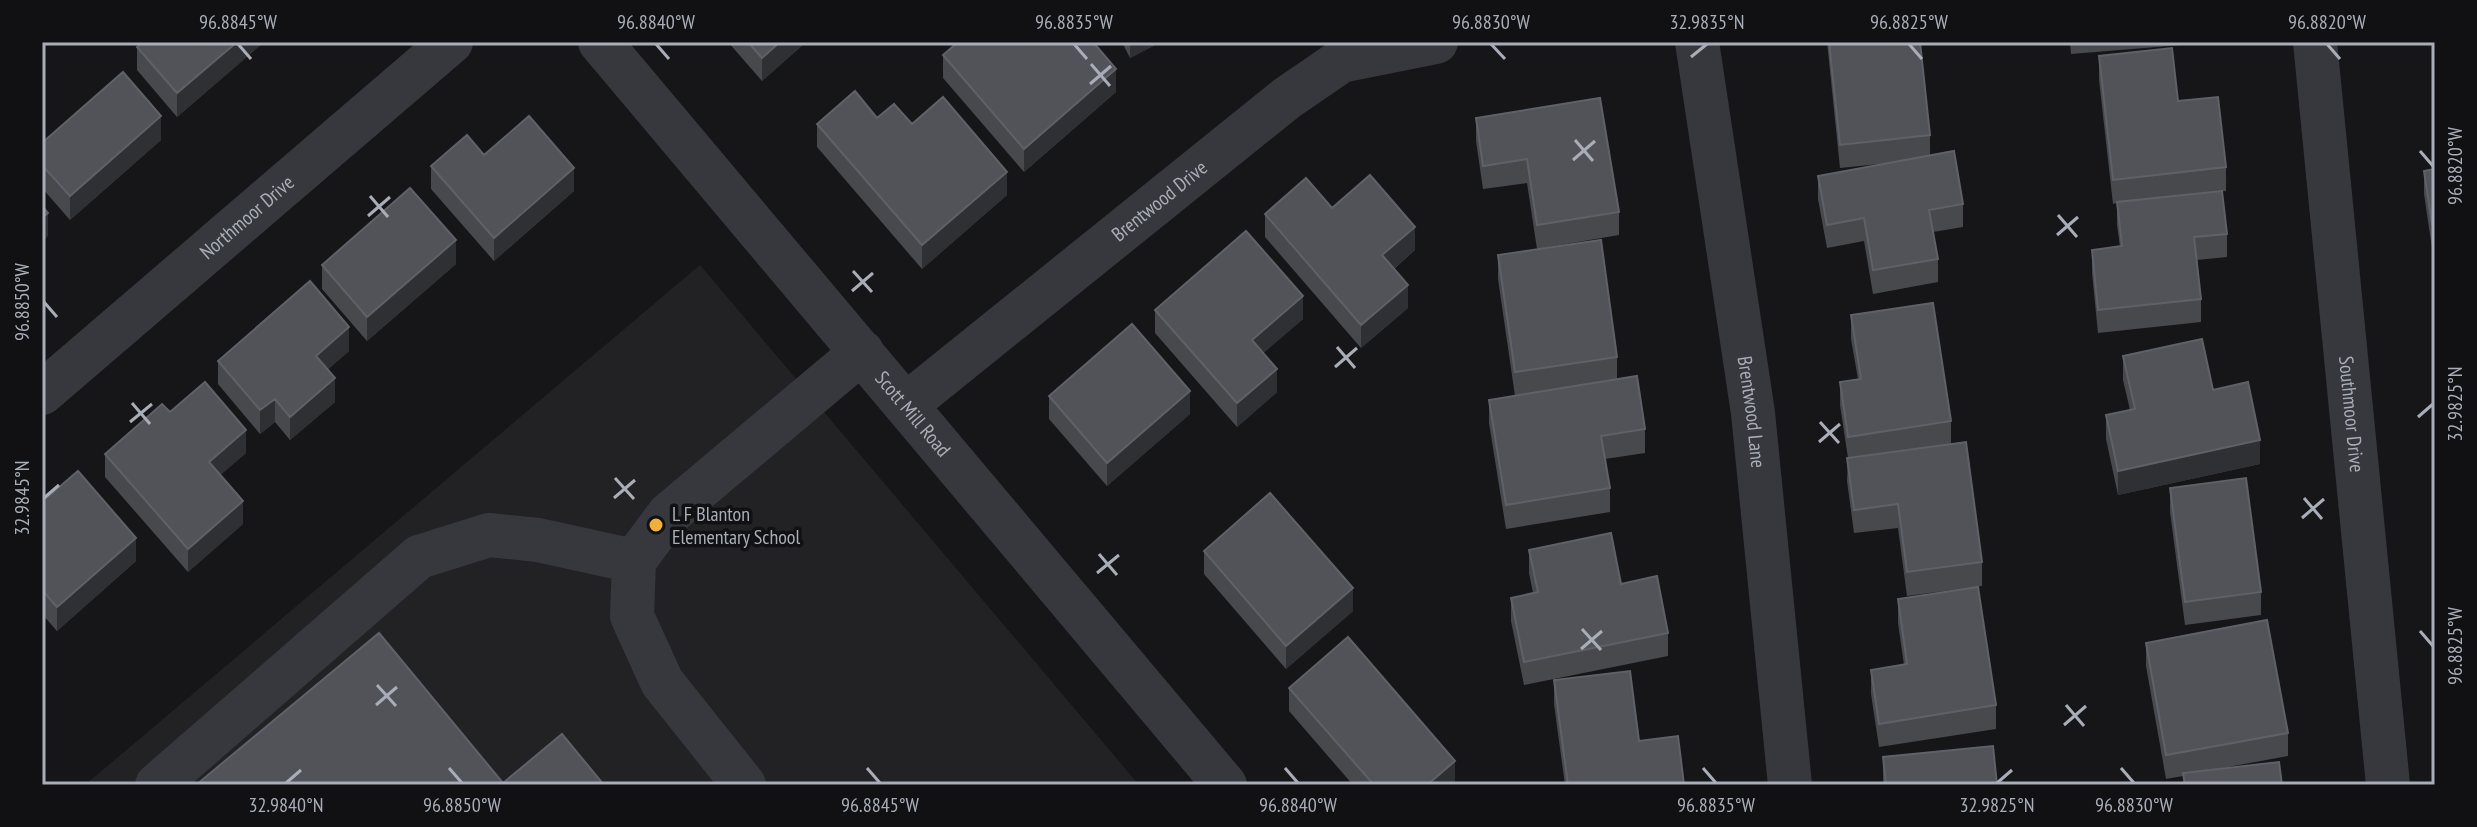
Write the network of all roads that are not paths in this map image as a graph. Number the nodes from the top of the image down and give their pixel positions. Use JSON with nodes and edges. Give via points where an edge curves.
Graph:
{"nodes":[{"id":1,"x":451,"y":42,"type":"edge"},
{"id":2,"x":600,"y":42,"type":"edge"},
{"id":3,"x":1436,"y":42,"type":"edge"},
{"id":4,"x":1697,"y":42,"type":"edge"},
{"id":5,"x":2315,"y":42,"type":"edge"},
{"id":6,"x":862,"y":352,"type":"junction"},
{"id":7,"x":42,"y":393,"type":"edge"},
{"id":8,"x":907,"y":404,"type":"junction"},
{"id":9,"x":634,"y":561,"type":"junction"},
{"id":10,"x":157,"y":785,"type":"edge"},
{"id":11,"x":744,"y":785,"type":"edge"},
{"id":12,"x":1225,"y":785,"type":"edge"},
{"id":13,"x":1790,"y":785,"type":"edge"},
{"id":14,"x":2388,"y":785,"type":"edge"}],
"edges":[{"from":1,"to":7,"type":"street","name":"Northmoor Drive"},
{"from":2,"to":6,"type":"street","name":"Scott Mill Road"},
{"from":3,"to":8,"type":"street","name":"Brentwood Drive","via":[[1341,61],[1297,90]]},
{"from":4,"to":13,"type":"street","name":"Brentwood Lane","via":[[1753,413]]},
{"from":5,"to":14,"type":"street","name":"Southmoor Drive"},
{"from":6,"to":8,"type":"street","name":"Scott Mill Road"},
{"from":6,"to":9,"type":"street","via":[[669,514]]},
{"from":8,"to":12,"type":"street","name":"Scott Mill Road"},
{"from":9,"to":10,"type":"street","via":[[489,535],[419,557]]},
{"from":9,"to":11,"type":"street","via":[[632,616],[662,682]]}]}
